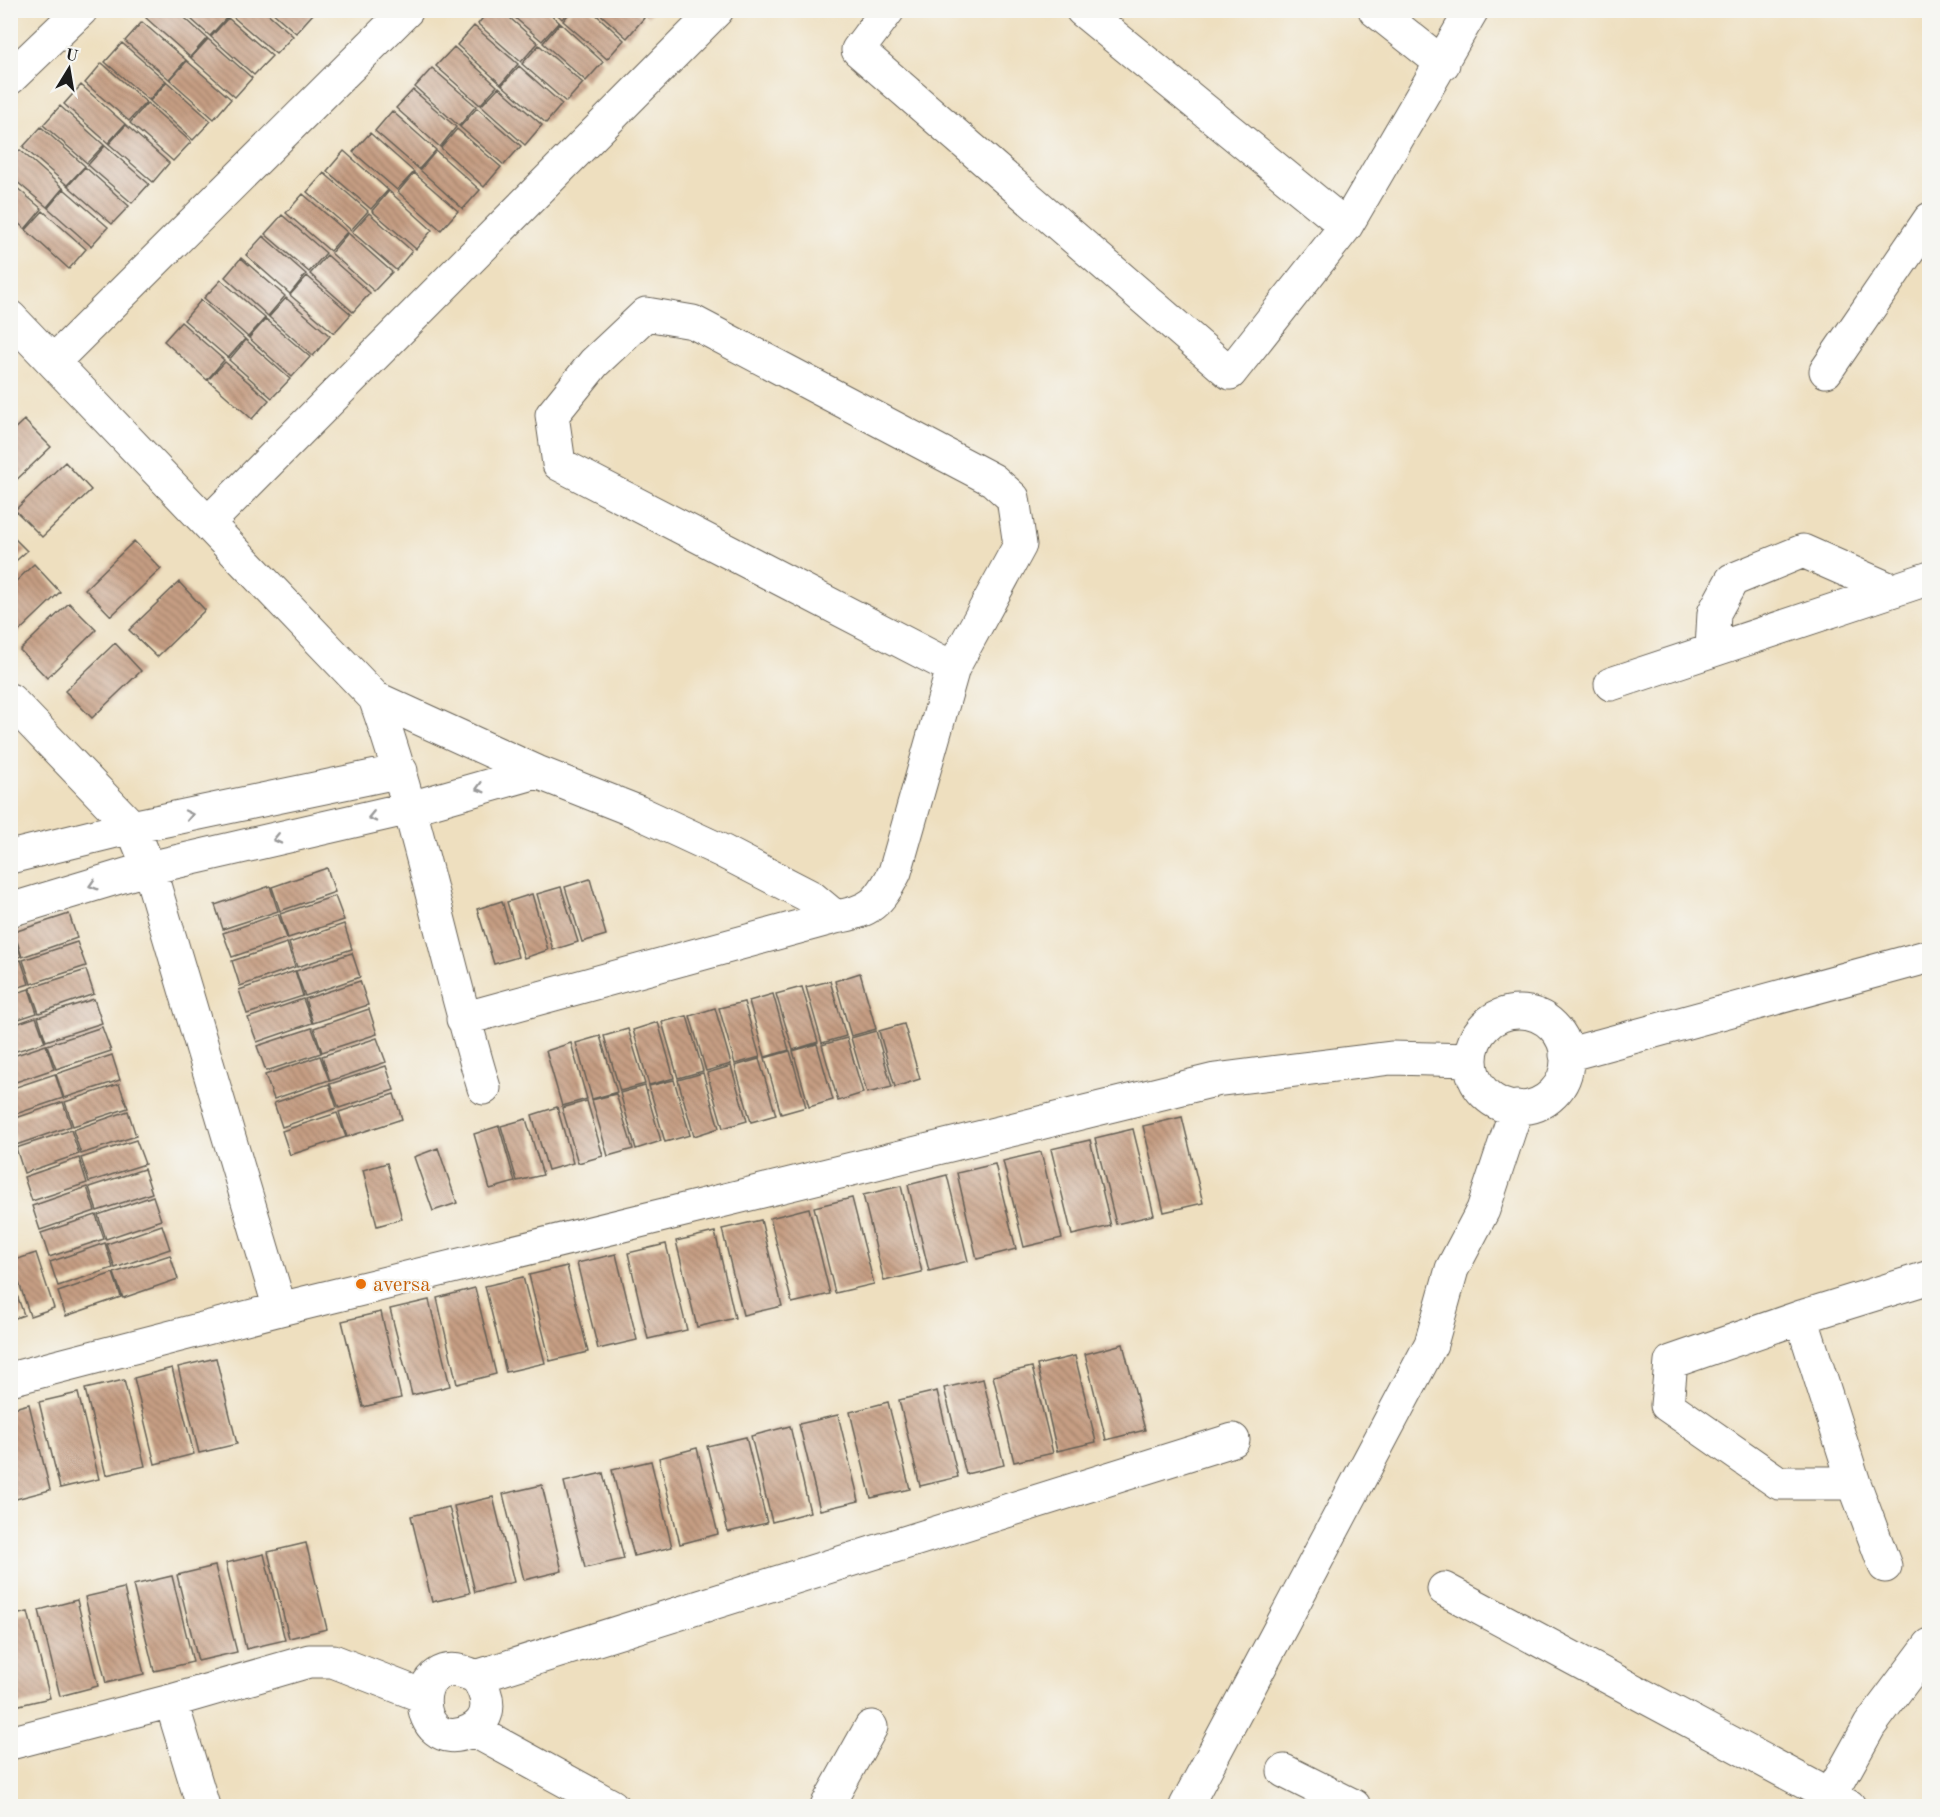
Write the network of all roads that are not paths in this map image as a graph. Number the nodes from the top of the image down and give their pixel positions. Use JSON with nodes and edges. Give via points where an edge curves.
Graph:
{"nodes":[{"id":1,"x":81,"y":10,"type":"edge"},
{"id":2,"x":407,"y":10,"type":"edge"},
{"id":3,"x":717,"y":10,"type":"edge"},
{"id":4,"x":888,"y":10,"type":"edge"},
{"id":5,"x":1082,"y":10,"type":"edge"},
{"id":6,"x":1375,"y":10,"type":"edge"},
{"id":7,"x":1472,"y":10,"type":"edge"},
{"id":8,"x":1443,"y":64,"type":"junction"},
{"id":9,"x":10,"y":78,"type":"edge"},
{"id":10,"x":1929,"y":219,"type":"edge"},
{"id":11,"x":1346,"y":226,"type":"junction"},
{"id":12,"x":10,"y":317,"type":"edge"},
{"id":13,"x":54,"y":362,"type":"junction"},
{"id":14,"x":1826,"y":370,"type":"dead end"},
{"id":15,"x":208,"y":523,"type":"junction"},
{"id":16,"x":1929,"y":578,"type":"edge"},
{"id":17,"x":1889,"y":589,"type":"junction"},
{"id":18,"x":1712,"y":650,"type":"junction"},
{"id":19,"x":953,"y":668,"type":"junction"},
{"id":20,"x":1611,"y":684,"type":"dead end"},
{"id":21,"x":375,"y":698,"type":"junction"},
{"id":22,"x":10,"y":700,"type":"edge"},
{"id":23,"x":401,"y":771,"type":"junction"},
{"id":24,"x":537,"y":772,"type":"junction"},
{"id":25,"x":410,"y":808,"type":"junction"},
{"id":26,"x":132,"y":827,"type":"junction"},
{"id":27,"x":10,"y":857,"type":"edge"},
{"id":28,"x":149,"y":868,"type":"junction"},
{"id":29,"x":10,"y":910,"type":"edge"},
{"id":30,"x":835,"y":917,"type":"junction"},
{"id":31,"x":1929,"y":956,"type":"edge"},
{"id":32,"x":463,"y":1019,"type":"junction"},
{"id":33,"x":1566,"y":1054,"type":"junction"},
{"id":34,"x":1471,"y":1060,"type":"junction"},
{"id":35,"x":484,"y":1088,"type":"dead end"},
{"id":36,"x":1517,"y":1107,"type":"junction"},
{"id":37,"x":1929,"y":1277,"type":"edge"},
{"id":38,"x":280,"y":1309,"type":"junction"},
{"id":39,"x":1801,"y":1317,"type":"junction"},
{"id":40,"x":10,"y":1380,"type":"edge"},
{"id":41,"x":1233,"y":1440,"type":"dead end"},
{"id":42,"x":1854,"y":1483,"type":"junction"},
{"id":43,"x":1885,"y":1566,"type":"dead end"},
{"id":44,"x":1444,"y":1589,"type":"dead end"},
{"id":45,"x":1929,"y":1645,"type":"edge"},
{"id":46,"x":476,"y":1677,"type":"junction"},
{"id":47,"x":423,"y":1696,"type":"junction"},
{"id":48,"x":171,"y":1701,"type":"junction"},
{"id":49,"x":871,"y":1727,"type":"dead end"},
{"id":50,"x":472,"y":1730,"type":"junction"},
{"id":51,"x":10,"y":1743,"type":"edge"},
{"id":52,"x":1284,"y":1772,"type":"dead end"},
{"id":53,"x":1835,"y":1803,"type":"edge"},
{"id":54,"x":203,"y":1806,"type":"edge"},
{"id":55,"x":612,"y":1806,"type":"edge"},
{"id":56,"x":827,"y":1806,"type":"edge"},
{"id":57,"x":1186,"y":1806,"type":"edge"},
{"id":58,"x":1354,"y":1806,"type":"edge"}],
"edges":[{"from":1,"to":9,"type":"street"},
{"from":2,"to":13,"type":"street"},
{"from":3,"to":15,"type":"street"},
{"from":4,"to":11,"type":"street","via":[[858,50],[1230,373]]},
{"from":5,"to":11,"type":"street"},
{"from":6,"to":8,"type":"street"},
{"from":7,"to":8,"type":"street"},
{"from":8,"to":11,"type":"street"},
{"from":10,"to":14,"type":"street"},
{"from":12,"to":13,"type":"street"},
{"from":13,"to":15,"type":"street"},
{"from":15,"to":21,"type":"street"},
{"from":16,"to":17,"type":"street"},
{"from":17,"to":18,"type":"street"},
{"from":17,"to":18,"type":"street","via":[[1803,551],[1732,580],[1714,613]]},
{"from":18,"to":20,"type":"street"},
{"from":19,"to":19,"type":"street","via":[[559,464],[552,415],[594,363],[646,314],[693,322],[993,480],[1013,498],[1020,545]]},
{"from":19,"to":30,"type":"street","via":[[895,872],[883,897],[856,914]]},
{"from":21,"to":23,"type":"street"},
{"from":21,"to":24,"type":"street"},
{"from":22,"to":26,"type":"street"},
{"from":23,"to":25,"type":"street"},
{"from":26,"to":23,"type":"street","one_way":true},
{"from":24,"to":25,"type":"street","one_way":true},
{"from":24,"to":30,"type":"street","via":[[722,851],[811,897]]},
{"from":25,"to":28,"type":"street","one_way":true},
{"from":25,"to":32,"type":"street"},
{"from":26,"to":27,"type":"street"},
{"from":26,"to":28,"type":"street"},
{"from":28,"to":29,"type":"street","one_way":true},
{"from":28,"to":38,"type":"street"},
{"from":30,"to":32,"type":"street"},
{"from":31,"to":33,"type":"street"},
{"from":32,"to":35,"type":"street"},
{"from":33,"to":34,"type":"street","via":[[1550,1024],[1539,1017],[1516,1013],[1504,1015],[1484,1028],[1472,1048]]},
{"from":33,"to":36,"type":"street","via":[[1564,1077],[1551,1096],[1531,1106]]},
{"from":34,"to":36,"type":"street","via":[[1477,1085],[1485,1094],[1495,1102]]},
{"from":34,"to":38,"type":"street","via":[[1391,1058],[1215,1080]]},
{"from":36,"to":57,"type":"street","via":[[1483,1210],[1452,1269],[1431,1344]]},
{"from":37,"to":39,"type":"street"},
{"from":38,"to":40,"type":"street"},
{"from":39,"to":42,"type":"street"},
{"from":39,"to":42,"type":"street","via":[[1671,1362],[1667,1405],[1779,1483]]},
{"from":41,"to":46,"type":"street"},
{"from":42,"to":43,"type":"street"},
{"from":44,"to":53,"type":"street"},
{"from":45,"to":53,"type":"street","via":[[1870,1725]]},
{"from":46,"to":47,"type":"street","via":[[463,1671],[437,1675]]},
{"from":46,"to":50,"type":"street","via":[[485,1689],[488,1704],[483,1719]]},
{"from":47,"to":48,"type":"street","via":[[346,1665],[309,1661]]},
{"from":47,"to":50,"type":"street","via":[[423,1709],[437,1729],[448,1734]]},
{"from":48,"to":51,"type":"street"},
{"from":48,"to":54,"type":"street"},
{"from":49,"to":56,"type":"street"},
{"from":50,"to":55,"type":"street"},
{"from":52,"to":58,"type":"street"}]}
